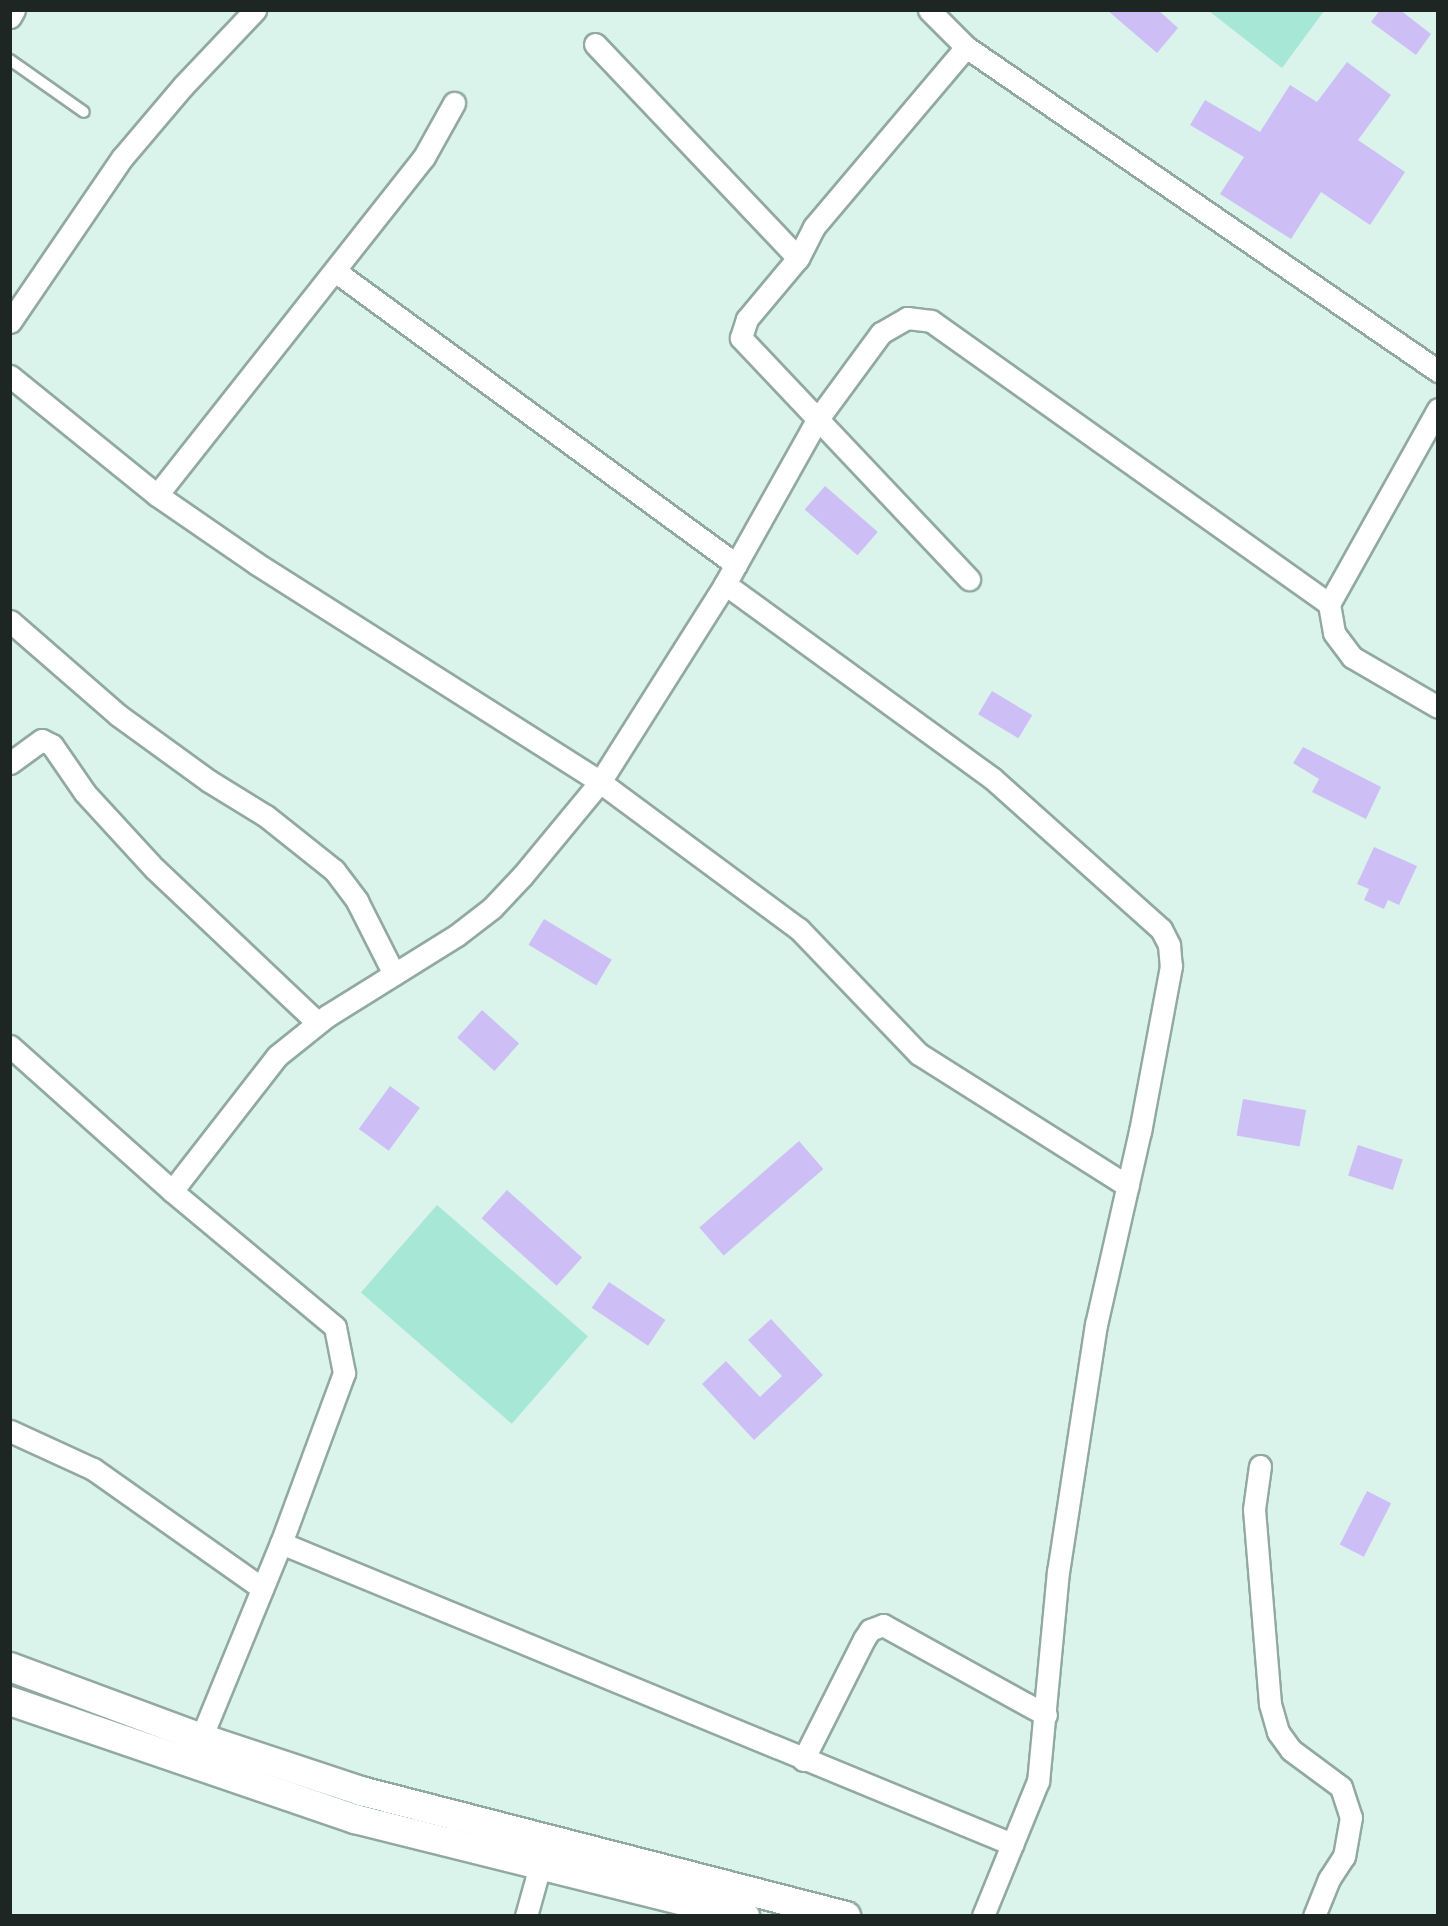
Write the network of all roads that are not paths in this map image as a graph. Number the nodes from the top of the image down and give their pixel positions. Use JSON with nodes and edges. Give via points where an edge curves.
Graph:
{"nodes":[{"id":1,"x":14,"y":10,"type":"edge"},
{"id":2,"x":255,"y":10,"type":"edge"},
{"id":3,"x":929,"y":10,"type":"edge"},
{"id":4,"x":10,"y":17,"type":"edge"},
{"id":5,"x":595,"y":44,"type":"dead end"},
{"id":6,"x":966,"y":47,"type":"junction"},
{"id":7,"x":10,"y":60,"type":"edge"},
{"id":8,"x":454,"y":103,"type":"dead end"},
{"id":9,"x":84,"y":112,"type":"dead end"},
{"id":10,"x":798,"y":258,"type":"junction"},
{"id":11,"x":335,"y":271,"type":"junction"},
{"id":12,"x":10,"y":322,"type":"edge"},
{"id":13,"x":1437,"y":371,"type":"edge"},
{"id":14,"x":10,"y":376,"type":"edge"},
{"id":15,"x":1437,"y":409,"type":"edge"},
{"id":16,"x":817,"y":420,"type":"junction"},
{"id":17,"x":157,"y":495,"type":"junction"},
{"id":18,"x":736,"y":564,"type":"junction"},
{"id":19,"x":969,"y":579,"type":"dead end"},
{"id":20,"x":725,"y":584,"type":"junction"},
{"id":21,"x":1329,"y":604,"type":"junction"},
{"id":22,"x":10,"y":621,"type":"edge"},
{"id":23,"x":1437,"y":706,"type":"edge"},
{"id":24,"x":10,"y":764,"type":"edge"},
{"id":25,"x":600,"y":782,"type":"junction"},
{"id":26,"x":394,"y":974,"type":"junction"},
{"id":27,"x":318,"y":1023,"type":"junction"},
{"id":28,"x":10,"y":1046,"type":"edge"},
{"id":29,"x":1128,"y":1186,"type":"junction"},
{"id":30,"x":172,"y":1191,"type":"junction"},
{"id":31,"x":10,"y":1431,"type":"edge"},
{"id":32,"x":1260,"y":1466,"type":"dead end"},
{"id":33,"x":280,"y":1543,"type":"junction"},
{"id":34,"x":262,"y":1588,"type":"junction"},
{"id":35,"x":10,"y":1666,"type":"edge"},
{"id":36,"x":10,"y":1701,"type":"edge"},
{"id":37,"x":1046,"y":1715,"type":"junction"},
{"id":38,"x":201,"y":1738,"type":"junction"},
{"id":39,"x":803,"y":1760,"type":"junction"},
{"id":40,"x":1012,"y":1844,"type":"junction"},
{"id":41,"x":540,"y":1866,"type":"junction"},
{"id":42,"x":818,"y":1912,"type":"edge"},
{"id":43,"x":526,"y":1916,"type":"edge"},
{"id":44,"x":745,"y":1916,"type":"edge"},
{"id":45,"x":846,"y":1916,"type":"edge"},
{"id":46,"x":983,"y":1916,"type":"edge"},
{"id":47,"x":1314,"y":1916,"type":"edge"}],
"edges":[{"from":1,"to":4,"type":"street"},
{"from":2,"to":12,"type":"street","via":[[183,86],[122,159]]},
{"from":3,"to":6,"type":"street"},
{"from":5,"to":10,"type":"street"},
{"from":6,"to":10,"type":"street","via":[[814,227]]},
{"from":6,"to":13,"type":"street"},
{"from":7,"to":9,"type":"lane"},
{"from":8,"to":11,"type":"street","via":[[424,157]]},
{"from":10,"to":16,"type":"street","via":[[747,319],[741,338]]},
{"from":11,"to":17,"type":"street"},
{"from":11,"to":18,"type":"street"},
{"from":14,"to":17,"type":"street"},
{"from":15,"to":21,"type":"street"},
{"from":16,"to":18,"type":"street"},
{"from":16,"to":19,"type":"street"},
{"from":16,"to":21,"type":"street","via":[[881,333],[907,318],[931,321]]},
{"from":17,"to":25,"type":"street","via":[[256,564]]},
{"from":18,"to":20,"type":"street"},
{"from":20,"to":25,"type":"street"},
{"from":20,"to":29,"type":"street","via":[[992,778],[1161,929],[1169,945],[1172,966]]},
{"from":21,"to":23,"type":"street","via":[[1334,633],[1353,657]]},
{"from":22,"to":26,"type":"street","via":[[118,715],[209,782],[266,816],[334,870],[357,901]]},
{"from":24,"to":27,"type":"street","via":[[42,740],[52,745],[85,793],[155,869]]},
{"from":25,"to":26,"type":"street","via":[[492,908]]},
{"from":25,"to":29,"type":"street","via":[[799,929],[919,1054]]},
{"from":26,"to":27,"type":"street"},
{"from":27,"to":30,"type":"street","via":[[277,1056]]},
{"from":28,"to":30,"type":"street"},
{"from":29,"to":37,"type":"street","via":[[1096,1324],[1058,1571]]},
{"from":30,"to":33,"type":"street","via":[[335,1327],[344,1373]]},
{"from":31,"to":34,"type":"street","via":[[93,1469]]},
{"from":32,"to":47,"type":"street","via":[[1254,1509],[1269,1704],[1278,1732],[1291,1750],[1341,1787],[1351,1817],[1344,1856],[1329,1879]]},
{"from":33,"to":34,"type":"street"},
{"from":33,"to":39,"type":"street"},
{"from":34,"to":38,"type":"street"},
{"from":35,"to":38,"type":"street"},
{"from":36,"to":41,"type":"street","via":[[355,1819]]},
{"from":37,"to":39,"type":"street","via":[[883,1625],[870,1630],[864,1639]]},
{"from":37,"to":40,"type":"street","via":[[1038,1781]]},
{"from":38,"to":42,"type":"street","via":[[391,1799]]},
{"from":39,"to":40,"type":"street"},
{"from":40,"to":46,"type":"street"},
{"from":41,"to":43,"type":"street"},
{"from":41,"to":44,"type":"street"},
{"from":42,"to":45,"type":"street"}]}
